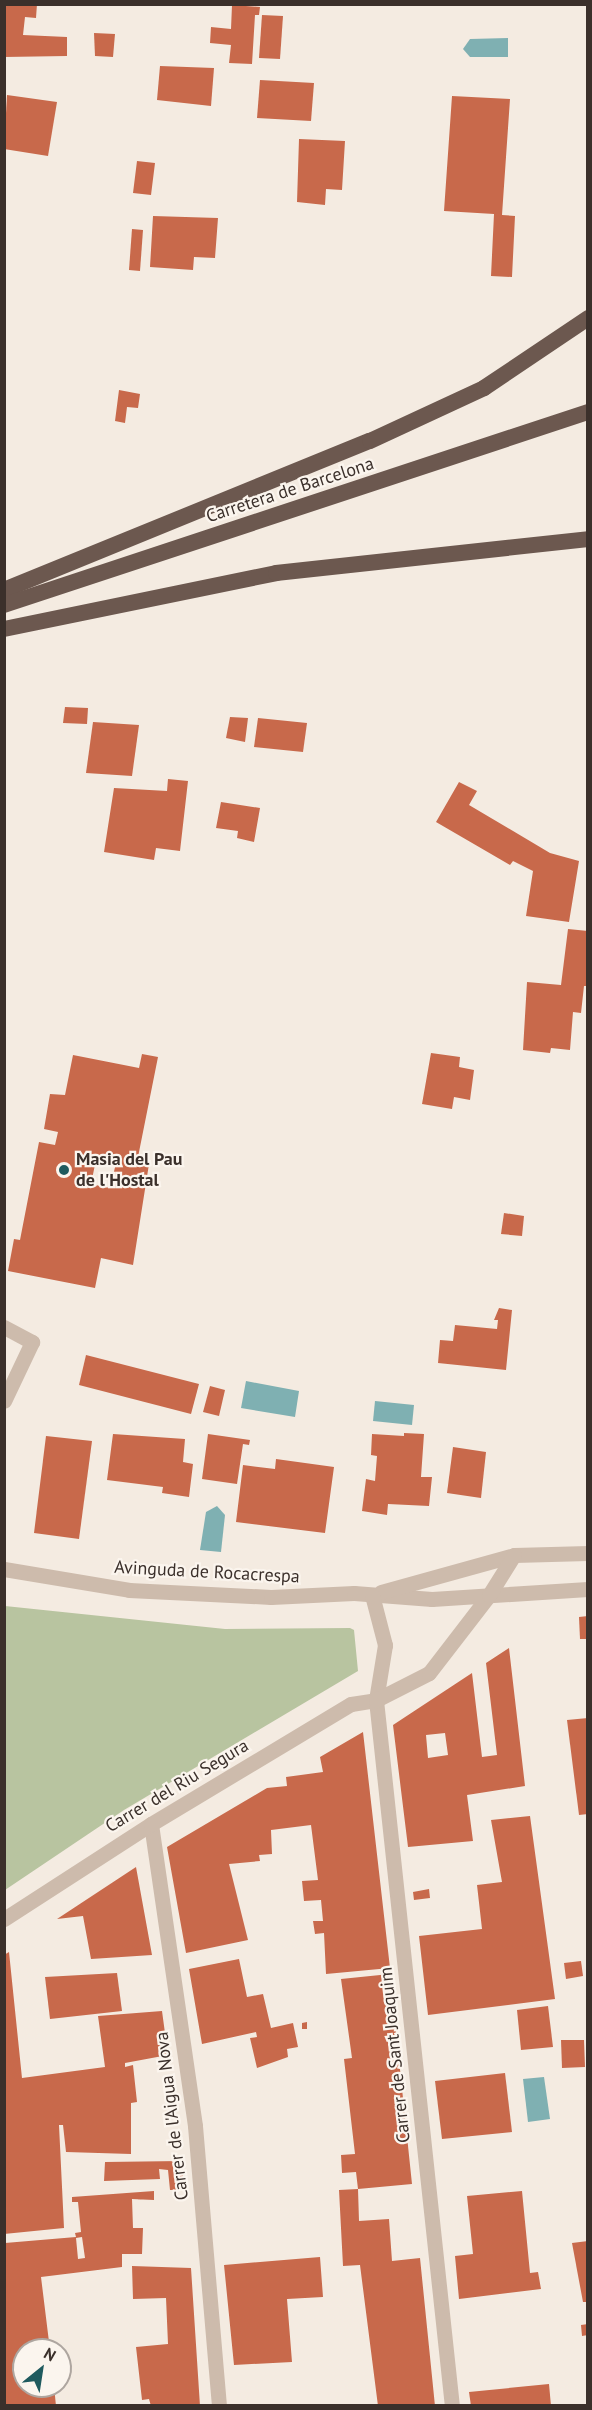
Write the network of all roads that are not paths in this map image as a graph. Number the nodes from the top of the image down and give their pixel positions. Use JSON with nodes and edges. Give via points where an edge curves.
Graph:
{"nodes":[{"id":1,"x":588,"y":318,"type":"edge"},
{"id":2,"x":588,"y":412,"type":"edge"},
{"id":3,"x":588,"y":539,"type":"edge"},
{"id":4,"x":4,"y":590,"type":"edge"},
{"id":5,"x":4,"y":605,"type":"edge"},
{"id":6,"x":4,"y":629,"type":"edge"},
{"id":7,"x":4,"y":1327,"type":"edge"},
{"id":8,"x":4,"y":1401,"type":"edge"},
{"id":9,"x":588,"y":1553,"type":"edge"},
{"id":10,"x":514,"y":1555,"type":"junction"},
{"id":11,"x":4,"y":1569,"type":"edge"},
{"id":12,"x":588,"y":1589,"type":"edge"},
{"id":13,"x":372,"y":1595,"type":"junction"},
{"id":14,"x":489,"y":1595,"type":"junction"},
{"id":15,"x":376,"y":1700,"type":"junction"},
{"id":16,"x":151,"y":1824,"type":"junction"},
{"id":17,"x":4,"y":1919,"type":"edge"},
{"id":18,"x":219,"y":2406,"type":"edge"},
{"id":19,"x":452,"y":2406,"type":"edge"}],
"edges":[{"from":1,"to":4,"type":"highway","via":[[484,388],[380,436]]},
{"from":2,"to":5,"type":"highway","name":"Carretera de Barcelona"},
{"from":3,"to":6,"type":"highway","via":[[276,573]]},
{"from":7,"to":8,"type":"street","via":[[32,1342]]},
{"from":9,"to":10,"type":"street","name":"Avinguda de Rocacrespa"},
{"from":10,"to":13,"type":"street","name":"Avinguda de Rocacrespa"},
{"from":10,"to":14,"type":"street","name":"Carrer del Riu Segura"},
{"from":11,"to":13,"type":"street","name":"Avinguda de Rocacrespa","via":[[129,1590],[271,1597]]},
{"from":12,"to":14,"type":"street","name":"Avinguda de Rocacrespa"},
{"from":13,"to":14,"type":"street","name":"Avinguda de Rocacrespa","via":[[432,1599]]},
{"from":13,"to":15,"type":"street","name":"Carrer de Sant Joaquim","via":[[385,1645]]},
{"from":14,"to":15,"type":"street","name":"Carrer del Riu Segura","via":[[429,1673]]},
{"from":15,"to":16,"type":"street","name":"Carrer del Riu Segura","via":[[351,1704]]},
{"from":15,"to":19,"type":"street","name":"Carrer de Sant Joaquim"},
{"from":16,"to":17,"type":"street","name":"Carrer del Riu Segura"},
{"from":16,"to":18,"type":"street","name":"Carrer de l'Aigua Nova","via":[[195,2126]]}]}
